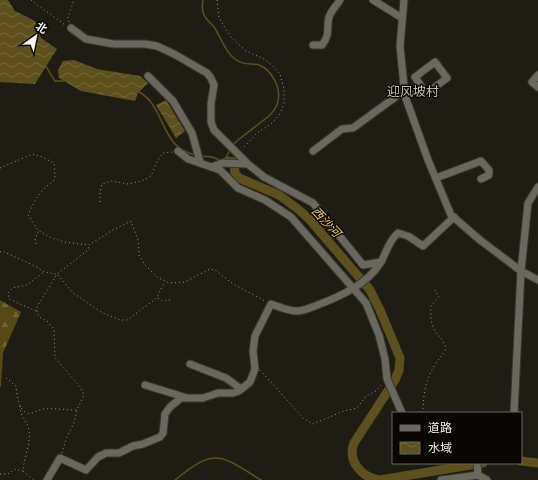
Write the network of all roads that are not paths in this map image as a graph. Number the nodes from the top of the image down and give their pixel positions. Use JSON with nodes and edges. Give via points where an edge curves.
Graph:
{"nodes":[{"id":1,"x":340,"y":0,"type":"edge"},
{"id":2,"x":373,"y":0,"type":"edge"},
{"id":3,"x":404,"y":0,"type":"edge"},
{"id":4,"x":402,"y":18,"type":"junction"},
{"id":5,"x":71,"y":28,"type":"road end"},
{"id":6,"x":313,"y":45,"type":"dead end"},
{"id":7,"x":538,"y":75,"type":"edge"},
{"id":8,"x":148,"y":76,"type":"dead end"},
{"id":9,"x":421,"y":86,"type":"junction"},
{"id":10,"x":538,"y":87,"type":"edge"},
{"id":11,"x":405,"y":93,"type":"junction"},
{"id":12,"x":178,"y":151,"type":"road end"},
{"id":13,"x":313,"y":151,"type":"dead end"},
{"id":14,"x":200,"y":162,"type":"junction"},
{"id":15,"x":247,"y":164,"type":"junction"},
{"id":16,"x":212,"y":167,"type":"junction"},
{"id":17,"x":436,"y":178,"type":"junction"},
{"id":18,"x":481,"y":179,"type":"dead end"},
{"id":19,"x":538,"y":187,"type":"edge"},
{"id":20,"x":454,"y":217,"type":"junction"},
{"id":21,"x":381,"y":262,"type":"junction"},
{"id":22,"x":521,"y":272,"type":"junction"},
{"id":23,"x":538,"y":280,"type":"edge"},
{"id":24,"x":355,"y":287,"type":"junction"},
{"id":25,"x":190,"y":364,"type":"dead end"},
{"id":26,"x":145,"y":385,"type":"dead end"},
{"id":27,"x":241,"y":389,"type":"junction"},
{"id":28,"x":184,"y":397,"type":"junction"},
{"id":29,"x":402,"y":412,"type":"edge"},
{"id":30,"x":514,"y":412,"type":"edge"},
{"id":31,"x":477,"y":464,"type":"edge"},
{"id":32,"x":478,"y":474,"type":"junction"},
{"id":33,"x":47,"y":480,"type":"edge"},
{"id":34,"x":441,"y":480,"type":"edge"},
{"id":35,"x":487,"y":480,"type":"edge"}],
"edges":[{"from":1,"to":6,"type":"street","via":[[330,16],[326,39],[322,45]]},
{"from":2,"to":4,"type":"street"},
{"from":3,"to":4,"type":"street"},
{"from":4,"to":11,"type":"street","via":[[400,46]]},
{"from":5,"to":15,"type":"street","via":[[86,39],[114,44],[157,46],[207,73],[214,85],[211,104],[211,122],[214,130]]},
{"from":7,"to":10,"type":"street","via":[[532,82]]},
{"from":8,"to":14,"type":"street","via":[[173,101],[192,133]]},
{"from":9,"to":9,"type":"street","via":[[427,93],[447,78],[435,62],[415,77]]},
{"from":9,"to":11,"type":"street"},
{"from":11,"to":13,"type":"street","via":[[352,128],[342,129]]},
{"from":11,"to":17,"type":"street"},
{"from":12,"to":14,"type":"street","via":[[188,159]]},
{"from":14,"to":16,"type":"street"},
{"from":15,"to":16,"type":"street","via":[[222,163]]},
{"from":15,"to":21,"type":"street","via":[[264,177],[313,203],[363,265]]},
{"from":16,"to":24,"type":"street","via":[[220,170],[238,188],[265,200],[291,217]]},
{"from":17,"to":18,"type":"street","via":[[481,161],[489,170],[489,175]]},
{"from":17,"to":20,"type":"street"},
{"from":19,"to":22,"type":"street","via":[[528,203]]},
{"from":20,"to":21,"type":"street","via":[[422,246],[408,236],[398,233],[386,248]]},
{"from":20,"to":22,"type":"street"},
{"from":21,"to":24,"type":"street"},
{"from":22,"to":23,"type":"street"},
{"from":22,"to":30,"type":"street"},
{"from":24,"to":27,"type":"street","via":[[322,304],[302,310],[286,310],[271,304],[255,336],[255,369],[250,382]]},
{"from":24,"to":29,"type":"street","via":[[366,303],[379,334],[387,379]]},
{"from":25,"to":27,"type":"street","via":[[226,378]]},
{"from":26,"to":28,"type":"street"},
{"from":27,"to":28,"type":"street","via":[[234,393],[218,393],[203,398]]},
{"from":28,"to":33,"type":"street","via":[[178,399],[167,410],[162,435],[157,440],[119,453],[106,453],[98,457],[86,470],[60,458]]},
{"from":31,"to":32,"type":"street"},
{"from":32,"to":34,"type":"street"},
{"from":32,"to":35,"type":"street"}]}
